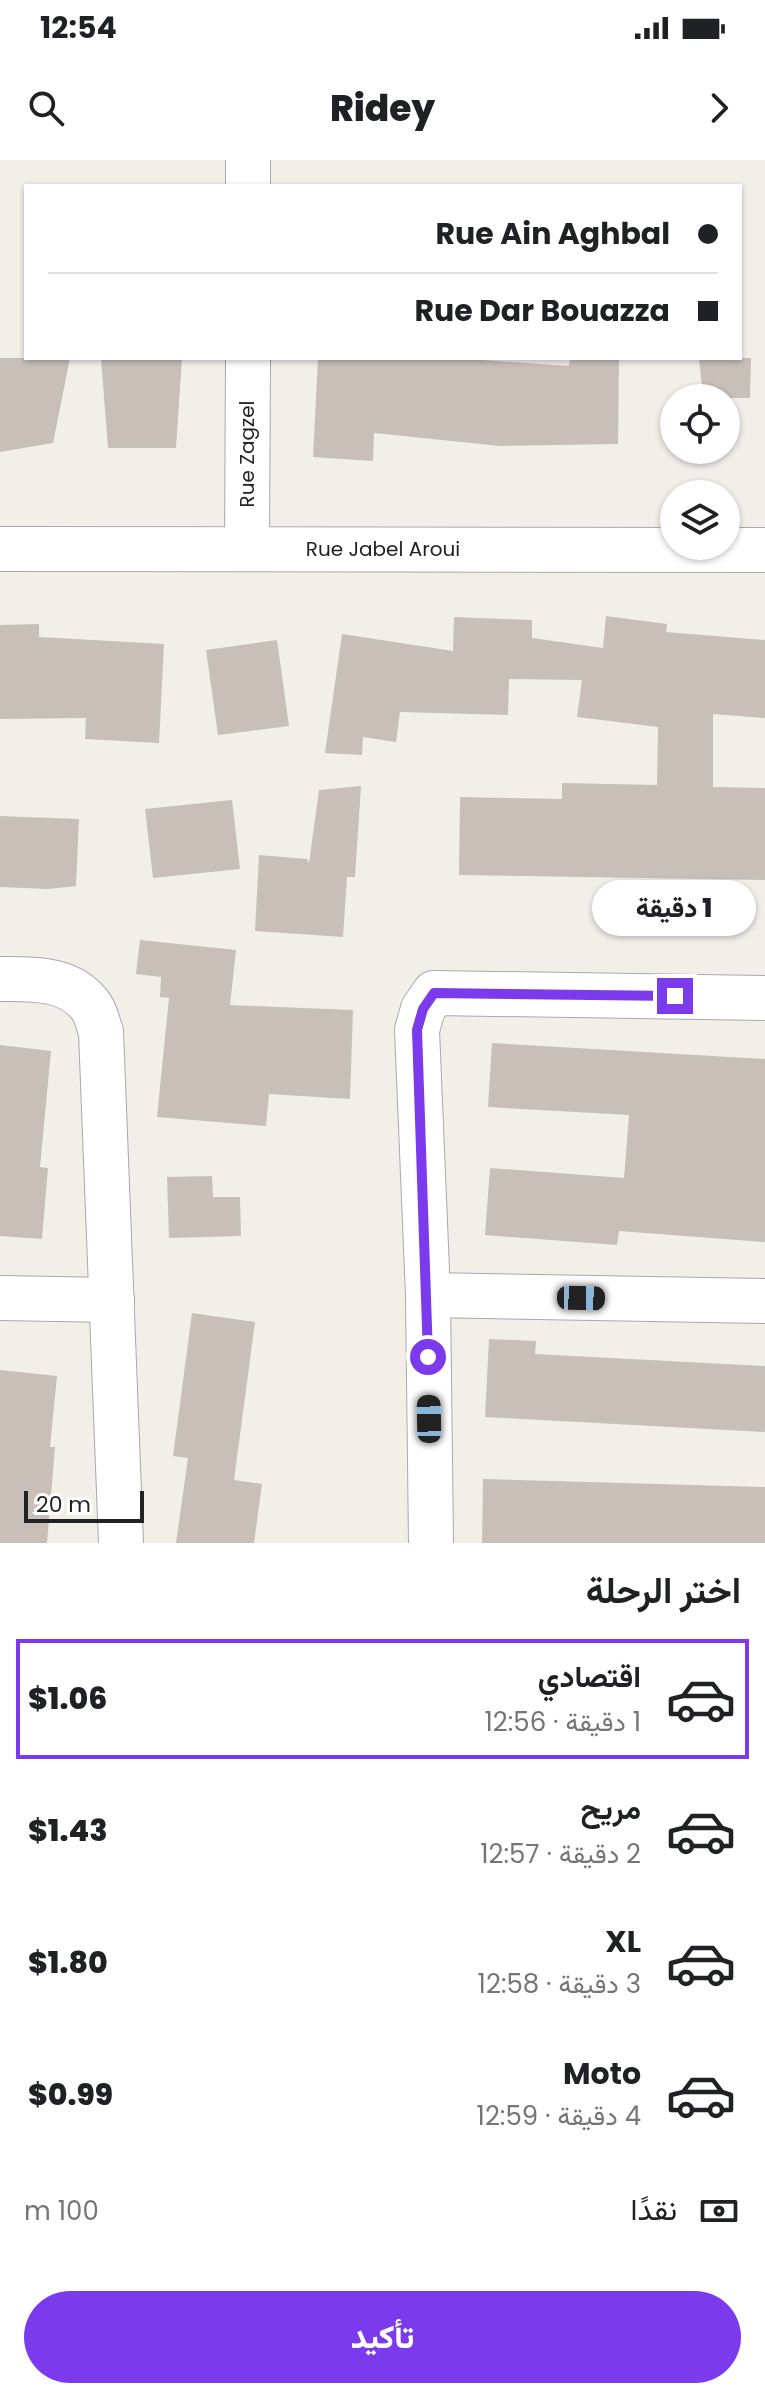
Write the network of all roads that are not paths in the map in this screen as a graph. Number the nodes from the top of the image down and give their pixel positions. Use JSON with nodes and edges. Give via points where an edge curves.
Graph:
{"nodes":[{"id":1,"x":248,"y":160,"type":"edge"},
{"id":2,"x":248,"y":184,"type":"edge"},
{"id":3,"x":248,"y":360,"type":"edge"},
{"id":4,"x":0,"y":549,"type":"edge"},
{"id":5,"x":247,"y":549,"type":"junction"},
{"id":6,"x":765,"y":550,"type":"edge"},
{"id":7,"x":0,"y":979,"type":"edge"},
{"id":8,"x":765,"y":998,"type":"edge"},
{"id":9,"x":428,"y":1295,"type":"junction"},
{"id":10,"x":0,"y":1298,"type":"edge"},
{"id":11,"x":112,"y":1300,"type":"junction"},
{"id":12,"x":765,"y":1301,"type":"edge"},
{"id":13,"x":121,"y":1543,"type":"edge"},
{"id":14,"x":431,"y":1543,"type":"edge"}],
"edges":[{"from":1,"to":2,"type":"street"},
{"from":3,"to":5,"type":"street","name":"Rue Zagzel"},
{"from":4,"to":5,"type":"street","name":"Rue Jabel Aroui"},
{"from":5,"to":6,"type":"street","name":"Rue Jabel Aroui"},
{"from":7,"to":11,"type":"street","via":[[51,981],[71,988],[93,1008],[101,1032]]},
{"from":8,"to":9,"type":"street","via":[[434,993],[417,1030]]},
{"from":9,"to":12,"type":"street"},
{"from":9,"to":14,"type":"street"},
{"from":10,"to":11,"type":"street"},
{"from":11,"to":13,"type":"street"}]}
